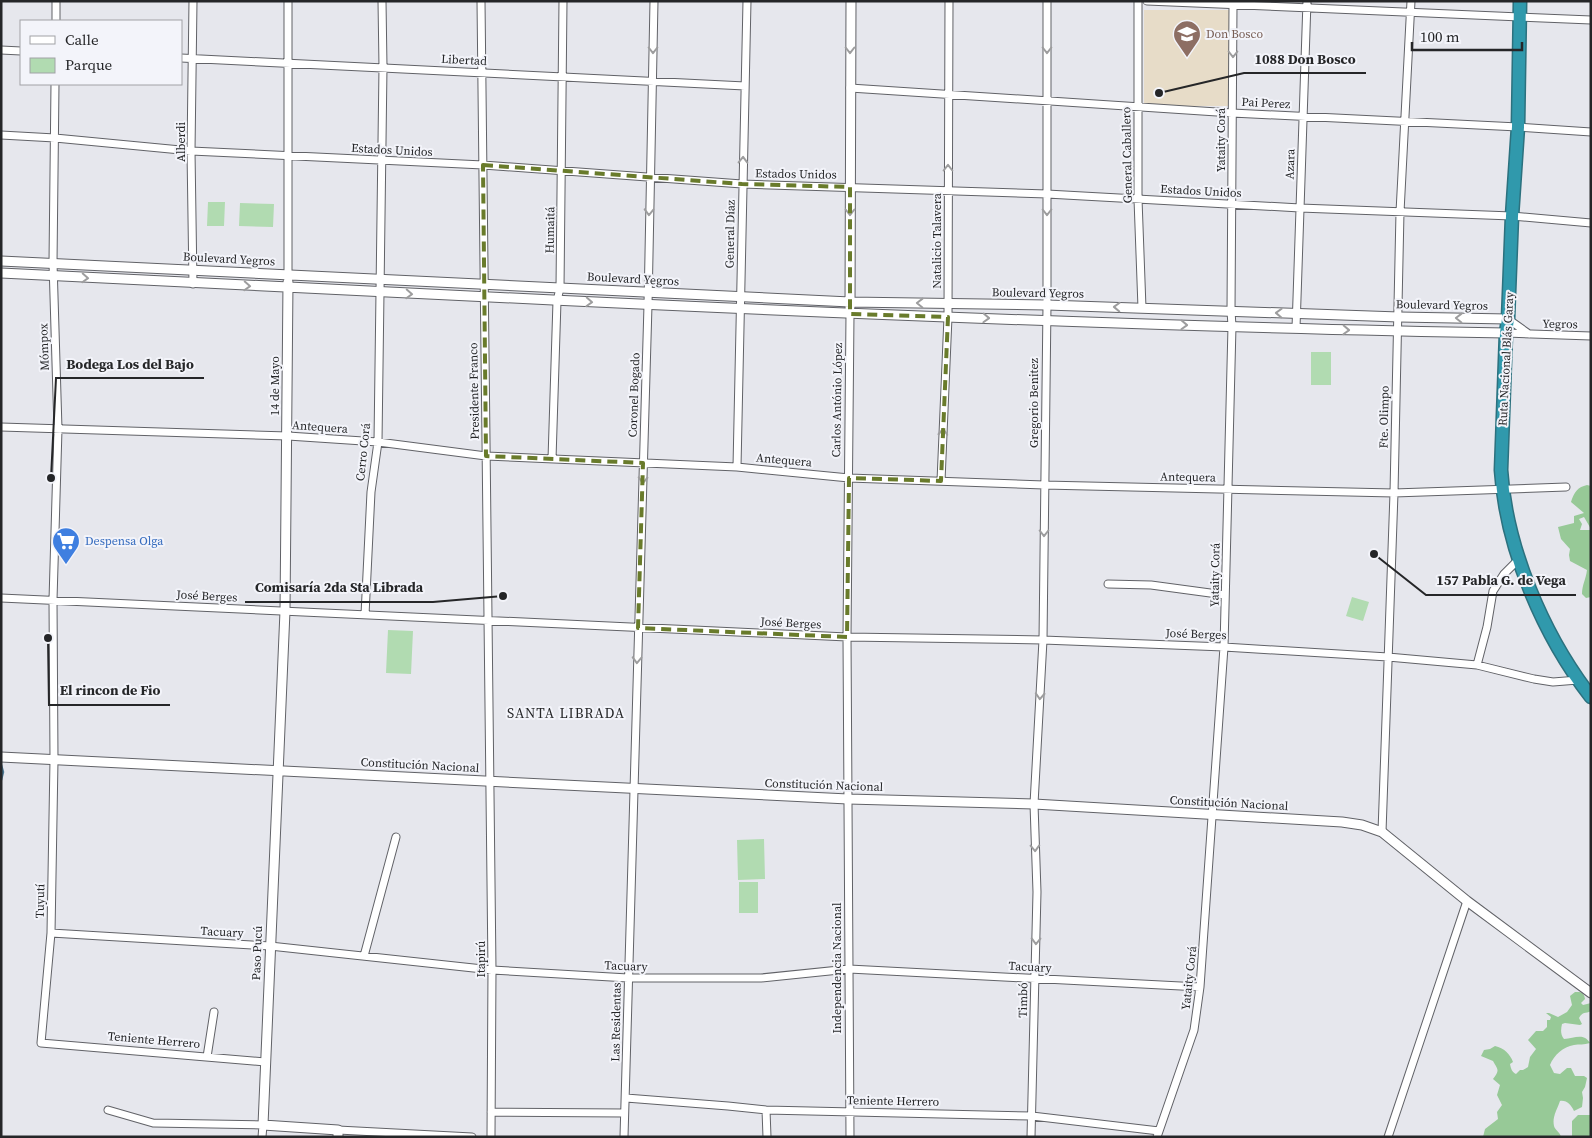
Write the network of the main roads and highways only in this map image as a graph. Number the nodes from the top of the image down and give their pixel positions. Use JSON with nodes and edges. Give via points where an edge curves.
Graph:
{"nodes":[{"id":1,"x":851,"y":1,"type":"edge"},
{"id":2,"x":1520,"y":1,"type":"edge"},
{"id":3,"x":1,"y":261,"type":"edge"},
{"id":4,"x":1,"y":273,"type":"edge"},
{"id":5,"x":288,"y":274,"type":"junction"},
{"id":6,"x":288,"y":288,"type":"junction"},
{"id":7,"x":850,"y":302,"type":"junction"},
{"id":8,"x":850,"y":314,"type":"junction"},
{"id":9,"x":1508,"y":319,"type":"junction"},
{"id":10,"x":1506,"y":333,"type":"junction"},
{"id":11,"x":1591,"y":696,"type":"edge"},
{"id":12,"x":3,"y":757,"type":"edge"},
{"id":13,"x":278,"y":771,"type":"junction"},
{"id":14,"x":1591,"y":993,"type":"edge"},
{"id":15,"x":338,"y":1134,"type":"edge"}],
"edges":[{"from":1,"to":7,"type":"main road","name":"Carlos António López","one_way":true},
{"from":2,"to":9,"type":"highway","name":"Ruta Nacional Blás Garay","via":[[1518,127]]},
{"from":3,"to":5,"type":"main road","name":"Boulevard Yegros"},
{"from":4,"to":6,"type":"main road","name":"Boulevard Yegros","one_way":true},
{"from":5,"to":6,"type":"main road","name":"14 de Mayo"},
{"from":5,"to":7,"type":"main road","name":"Boulevard Yegros"},
{"from":6,"to":8,"type":"main road","name":"Boulevard Yegros","one_way":true},
{"from":6,"to":13,"type":"main road","name":"14 de Mayo","via":[[285,611]]},
{"from":7,"to":8,"type":"main road","name":"Carlos António López"},
{"from":9,"to":7,"type":"main road","name":"Boulevard Yegros","one_way":true},
{"from":8,"to":10,"type":"main road","name":"Boulevard Yegros","one_way":true},
{"from":9,"to":10,"type":"highway","name":"Ruta Nacional Blás Garay"},
{"from":10,"to":11,"type":"highway","name":"Ruta Nacional Blás Garay","via":[[1501,470],[1502,490],[1514,542],[1554,642]]},
{"from":12,"to":13,"type":"main road","name":"Constitución Nacional"},
{"from":13,"to":14,"type":"main road","name":"Constitución Nacional","via":[[848,799],[1034,804],[1362,825],[1382,832],[1467,901]]},
{"from":13,"to":15,"type":"main road","name":"Paso Pucú","via":[[263,1125]]}]}
